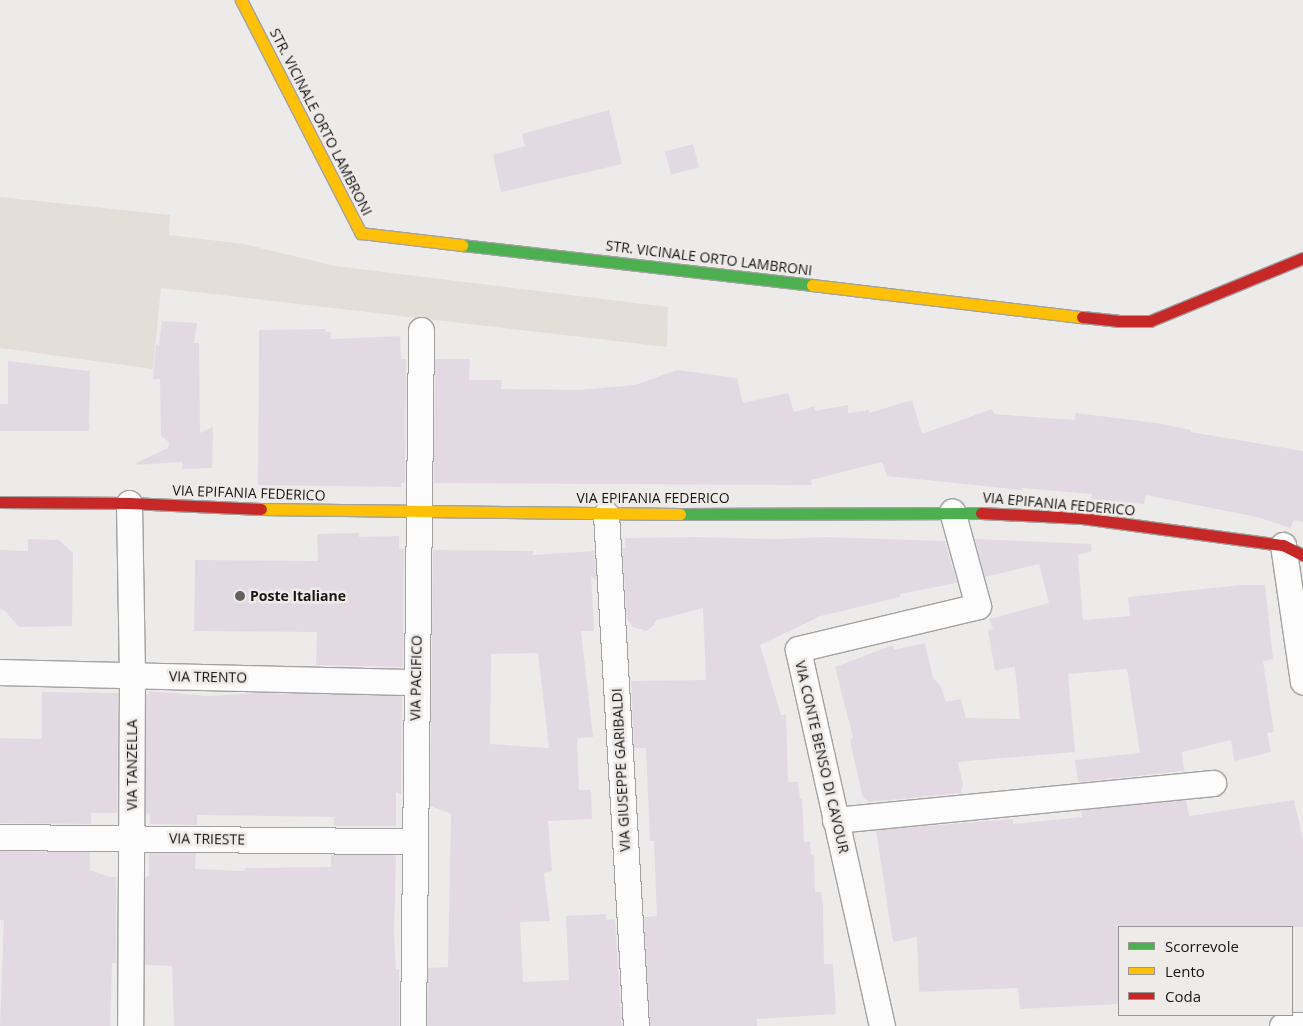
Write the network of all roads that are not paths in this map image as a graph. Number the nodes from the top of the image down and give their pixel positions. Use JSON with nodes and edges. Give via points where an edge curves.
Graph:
{"nodes":[{"id":1,"x":241,"y":0,"type":"edge"},
{"id":2,"x":1303,"y":258,"type":"edge"},
{"id":3,"x":421,"y":330,"type":"dead end"},
{"id":4,"x":0,"y":502,"type":"edge"},
{"id":5,"x":129,"y":503,"type":"junction"},
{"id":6,"x":952,"y":511,"type":"junction"},
{"id":7,"x":419,"y":512,"type":"junction"},
{"id":8,"x":606,"y":514,"type":"junction"},
{"id":9,"x":1293,"y":550,"type":"edge"},
{"id":10,"x":0,"y":672,"type":"edge"},
{"id":11,"x":132,"y":675,"type":"junction"},
{"id":12,"x":416,"y":682,"type":"junction"},
{"id":13,"x":1303,"y":682,"type":"edge"},
{"id":14,"x":1213,"y":783,"type":"dead end"},
{"id":15,"x":835,"y":820,"type":"junction"},
{"id":16,"x":0,"y":837,"type":"edge"},
{"id":17,"x":132,"y":838,"type":"junction"},
{"id":18,"x":413,"y":841,"type":"junction"},
{"id":19,"x":1303,"y":1025,"type":"edge"},
{"id":20,"x":130,"y":1026,"type":"edge"},
{"id":21,"x":412,"y":1026,"type":"edge"},
{"id":22,"x":636,"y":1026,"type":"edge"},
{"id":23,"x":882,"y":1026,"type":"edge"},
{"id":24,"x":1282,"y":1026,"type":"edge"}],
"edges":[{"from":1,"to":2,"type":"main road","name":"STR. VICINALE ORTO LAMBRONI","via":[[361,233],[1118,321],[1150,321]]},
{"from":3,"to":7,"type":"street","name":"VIA PACIFICO"},
{"from":4,"to":5,"type":"main road","name":"VIA EPIFANIA FEDERICO"},
{"from":5,"to":7,"type":"main road","name":"VIA EPIFANIA FEDERICO"},
{"from":5,"to":11,"type":"street","name":"VIA TANZELLA"},
{"from":6,"to":8,"type":"main road","name":"VIA EPIFANIA FEDERICO"},
{"from":6,"to":9,"type":"main road","name":"VIA EPIFANIA FEDERICO","via":[[1082,518]]},
{"from":6,"to":15,"type":"street","name":"VIA CONTE BENSO DI CAVOUR","via":[[978,606],[798,649]]},
{"from":7,"to":8,"type":"main road","name":"VIA EPIFANIA FEDERICO"},
{"from":7,"to":12,"type":"street","name":"VIA PACIFICO"},
{"from":8,"to":22,"type":"street","name":"VIA GIUSEPPE GARIBALDI"},
{"from":9,"to":13,"type":"street"},
{"from":10,"to":11,"type":"street","name":"VIA TRENTO"},
{"from":11,"to":12,"type":"street","name":"VIA TRENTO"},
{"from":11,"to":17,"type":"street","name":"VIA TANZELLA"},
{"from":12,"to":18,"type":"street","name":"VIA PACIFICO"},
{"from":14,"to":15,"type":"street"},
{"from":15,"to":23,"type":"street","name":"VIA CONTE BENSO DI CAVOUR"},
{"from":16,"to":17,"type":"street","name":"VIA TRIESTE"},
{"from":17,"to":18,"type":"street","name":"VIA TRIESTE"},
{"from":17,"to":20,"type":"street","name":"VIA TANZELLA"},
{"from":18,"to":21,"type":"street","name":"VIA PACIFICO"},
{"from":19,"to":24,"type":"street"}]}
